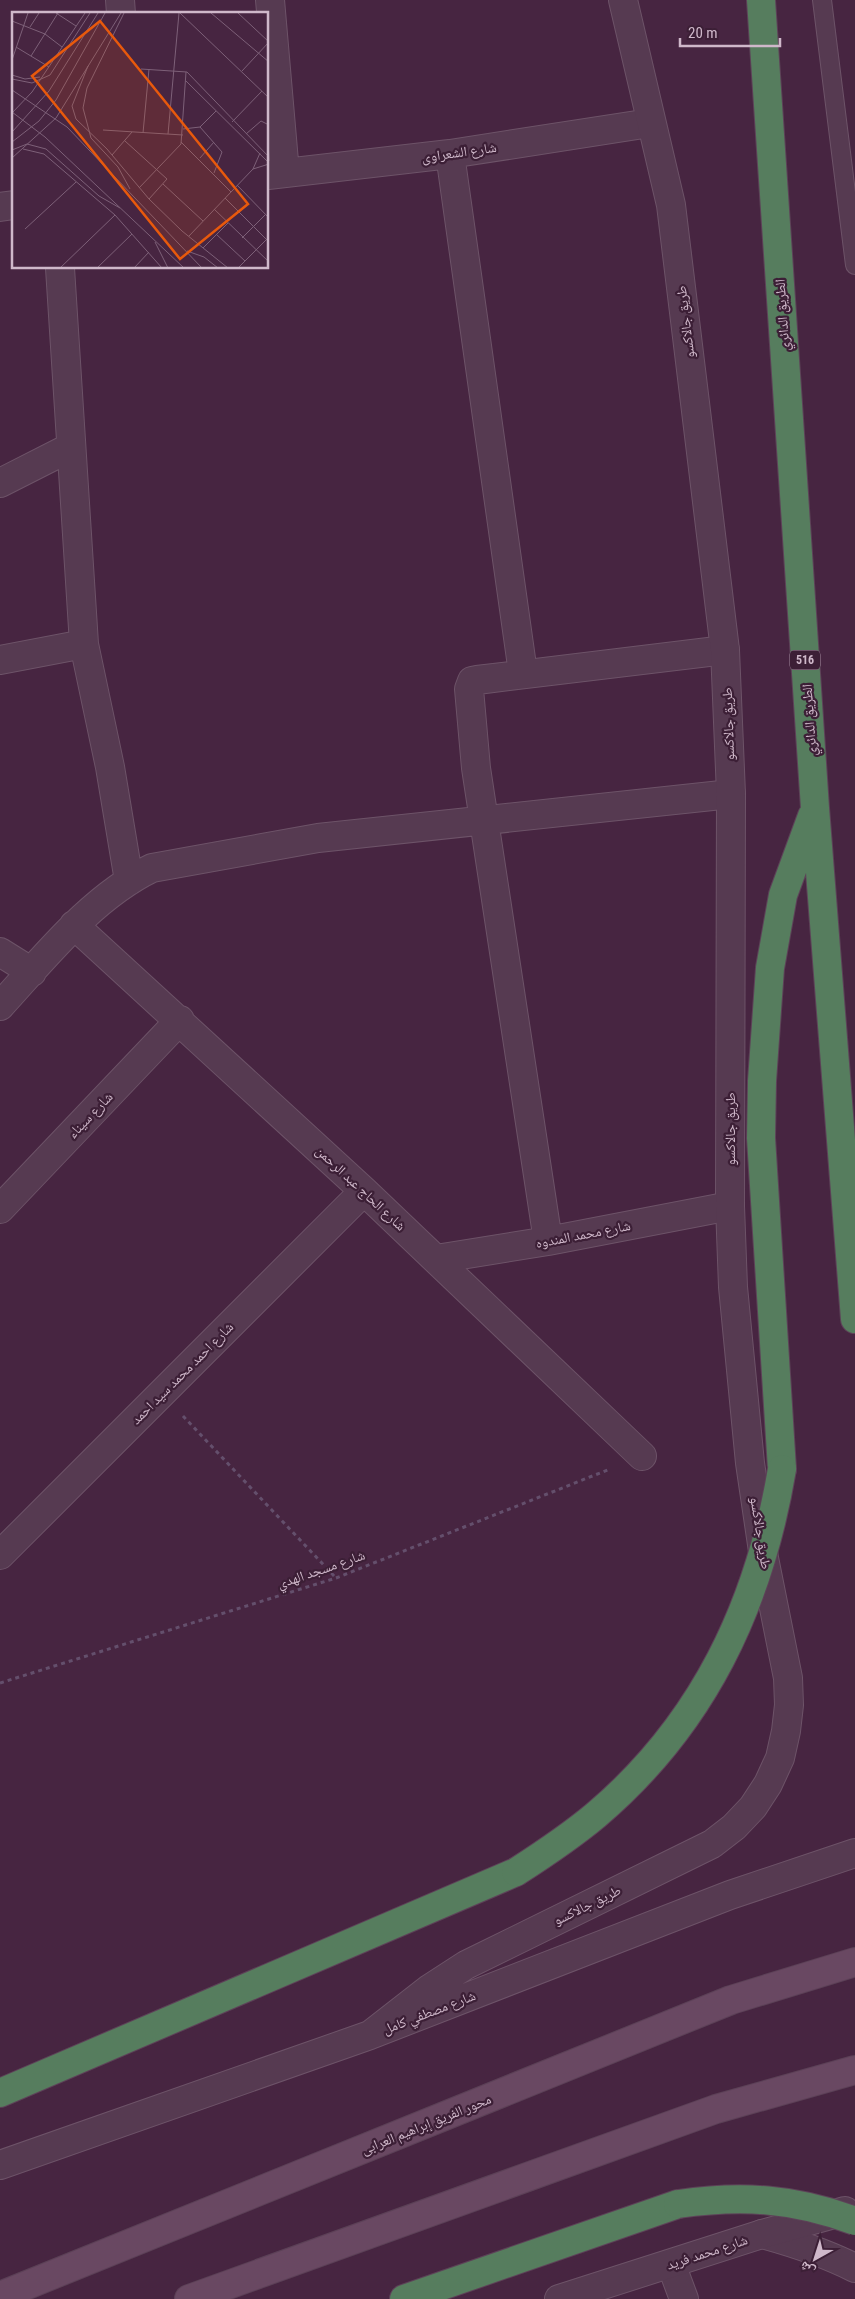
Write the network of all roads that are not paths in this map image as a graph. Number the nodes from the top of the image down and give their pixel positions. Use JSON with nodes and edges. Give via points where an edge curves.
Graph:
{"nodes":[{"id":1,"x":270,"y":0,"type":"edge"},
{"id":2,"x":623,"y":0,"type":"edge"},
{"id":3,"x":743,"y":0,"type":"edge"},
{"id":4,"x":822,"y":0,"type":"edge"},
{"id":5,"x":762,"y":11,"type":"edge"},
{"id":6,"x":650,"y":123,"type":"junction"},
{"id":7,"x":450,"y":154,"type":"junction"},
{"id":8,"x":276,"y":174,"type":"edge"},
{"id":9,"x":855,"y":265,"type":"edge"},
{"id":10,"x":60,"y":269,"type":"edge"},
{"id":11,"x":71,"y":447,"type":"junction"},
{"id":12,"x":0,"y":483,"type":"edge"},
{"id":13,"x":84,"y":644,"type":"junction"},
{"id":14,"x":726,"y":650,"type":"junction"},
{"id":15,"x":0,"y":660,"type":"edge"},
{"id":16,"x":523,"y":673,"type":"junction"},
{"id":17,"x":731,"y":794,"type":"junction"},
{"id":18,"x":815,"y":808,"type":"junction"},
{"id":19,"x":484,"y":820,"type":"junction"},
{"id":20,"x":129,"y":881,"type":"junction"},
{"id":21,"x":74,"y":925,"type":"junction"},
{"id":22,"x":0,"y":952,"type":"edge"},
{"id":23,"x":32,"y":972,"type":"junction"},
{"id":24,"x":0,"y":1006,"type":"edge"},
{"id":25,"x":180,"y":1020,"type":"junction"},
{"id":26,"x":364,"y":1191,"type":"junction"},
{"id":27,"x":730,"y":1206,"type":"junction"},
{"id":28,"x":0,"y":1209,"type":"edge"},
{"id":29,"x":548,"y":1241,"type":"junction"},
{"id":30,"x":436,"y":1259,"type":"junction"},
{"id":31,"x":855,"y":1319,"type":"edge"},
{"id":32,"x":642,"y":1456,"type":"road end"},
{"id":33,"x":0,"y":1555,"type":"edge"},
{"id":34,"x":855,"y":1853,"type":"edge"},
{"id":35,"x":855,"y":1962,"type":"edge"},
{"id":36,"x":370,"y":2035,"type":"junction"},
{"id":37,"x":855,"y":2070,"type":"edge"},
{"id":38,"x":0,"y":2094,"type":"edge"},
{"id":39,"x":0,"y":2164,"type":"edge"},
{"id":40,"x":855,"y":2208,"type":"edge"},
{"id":41,"x":855,"y":2221,"type":"edge"},
{"id":42,"x":762,"y":2234,"type":"junction"},
{"id":43,"x":671,"y":2264,"type":"junction"},
{"id":44,"x":855,"y":2268,"type":"edge"},
{"id":45,"x":0,"y":2296,"type":"edge"},
{"id":46,"x":189,"y":2299,"type":"edge"},
{"id":47,"x":404,"y":2299,"type":"edge"},
{"id":48,"x":559,"y":2299,"type":"edge"},
{"id":49,"x":684,"y":2299,"type":"edge"}],
"edges":[{"from":1,"to":8,"type":"street"},
{"from":2,"to":6,"type":"street","name":"طريق جالاكسو"},
{"from":3,"to":5,"type":"highway"},
{"from":4,"to":9,"type":"lane"},
{"from":5,"to":18,"type":"highway","name":"الطريق الدائري","number":"516"},
{"from":6,"to":7,"type":"street","name":"شارع الشعراوى"},
{"from":6,"to":14,"type":"street","name":"طريق جالاكسو","via":[[671,205]]},
{"from":7,"to":8,"type":"street","name":"شارع الشعراوى"},
{"from":7,"to":16,"type":"street"},
{"from":10,"to":11,"type":"street"},
{"from":11,"to":12,"type":"street"},
{"from":11,"to":13,"type":"street"},
{"from":13,"to":15,"type":"street"},
{"from":13,"to":20,"type":"street","via":[[110,767]]},
{"from":14,"to":16,"type":"street"},
{"from":14,"to":17,"type":"street","name":"طريق جالاكسو"},
{"from":16,"to":19,"type":"street","via":[[477,680],[469,689]]},
{"from":17,"to":19,"type":"street"},
{"from":17,"to":27,"type":"street","name":"طريق جالاكسو"},
{"from":18,"to":31,"type":"highway","name":"الطريق الدائري","number":"516"},
{"from":18,"to":38,"type":"highway","bridge":true,"via":[[783,894],[770,968],[763,1043],[761,1138],[782,1470],[774,1520],[760,1569],[720,1662],[694,1704],[665,1744],[625,1788],[588,1821],[516,1872]]},
{"from":19,"to":20,"type":"street","via":[[318,838],[152,868]]},
{"from":19,"to":29,"type":"street"},
{"from":20,"to":21,"type":"street"},
{"from":21,"to":23,"type":"street"},
{"from":21,"to":25,"type":"street","name":"شارع الحاج عبد الرحمن"},
{"from":22,"to":23,"type":"street"},
{"from":23,"to":24,"type":"street"},
{"from":25,"to":26,"type":"street","name":"شارع الحاج عبد الرحمن"},
{"from":25,"to":28,"type":"street","name":"شارع سيناء"},
{"from":26,"to":30,"type":"street","name":"شارع الحاج عبد الرحمن"},
{"from":26,"to":33,"type":"street","name":"شارع احمد محمد سيد احمد"},
{"from":27,"to":29,"type":"street","name":"شارع محمد المندوه"},
{"from":27,"to":36,"type":"street","name":"طريق جالاكسو","via":[[733,1287],[750,1463],[764,1558],[788,1678],[789,1705],[780,1758],[752,1807],[712,1844],[466,1965],[429,1988]]},
{"from":29,"to":30,"type":"street","name":"شارع محمد المندوه"},
{"from":30,"to":32,"type":"street","name":"شارع الحاج عبد الرحمن"},
{"from":34,"to":36,"type":"street","name":"شارع مصطفي كامل","via":[[730,1895]]},
{"from":35,"to":45,"type":"main road","name":"محور الفريق إبراهيم العرابى","via":[[731,2000]]},
{"from":36,"to":39,"type":"street","name":"شارع مصطفي كامل"},
{"from":37,"to":46,"type":"main road","via":[[716,2109]]},
{"from":40,"to":42,"type":"street","name":"شارع محمد فريد"},
{"from":41,"to":47,"type":"highway","bridge":true,"via":[[793,2203],[755,2199],[716,2199],[678,2204]]},
{"from":42,"to":43,"type":"street","name":"شارع محمد فريد"},
{"from":42,"to":44,"type":"street","via":[[798,2244]]},
{"from":43,"to":48,"type":"street","name":"شارع محمد فريد"},
{"from":43,"to":49,"type":"street"}]}
